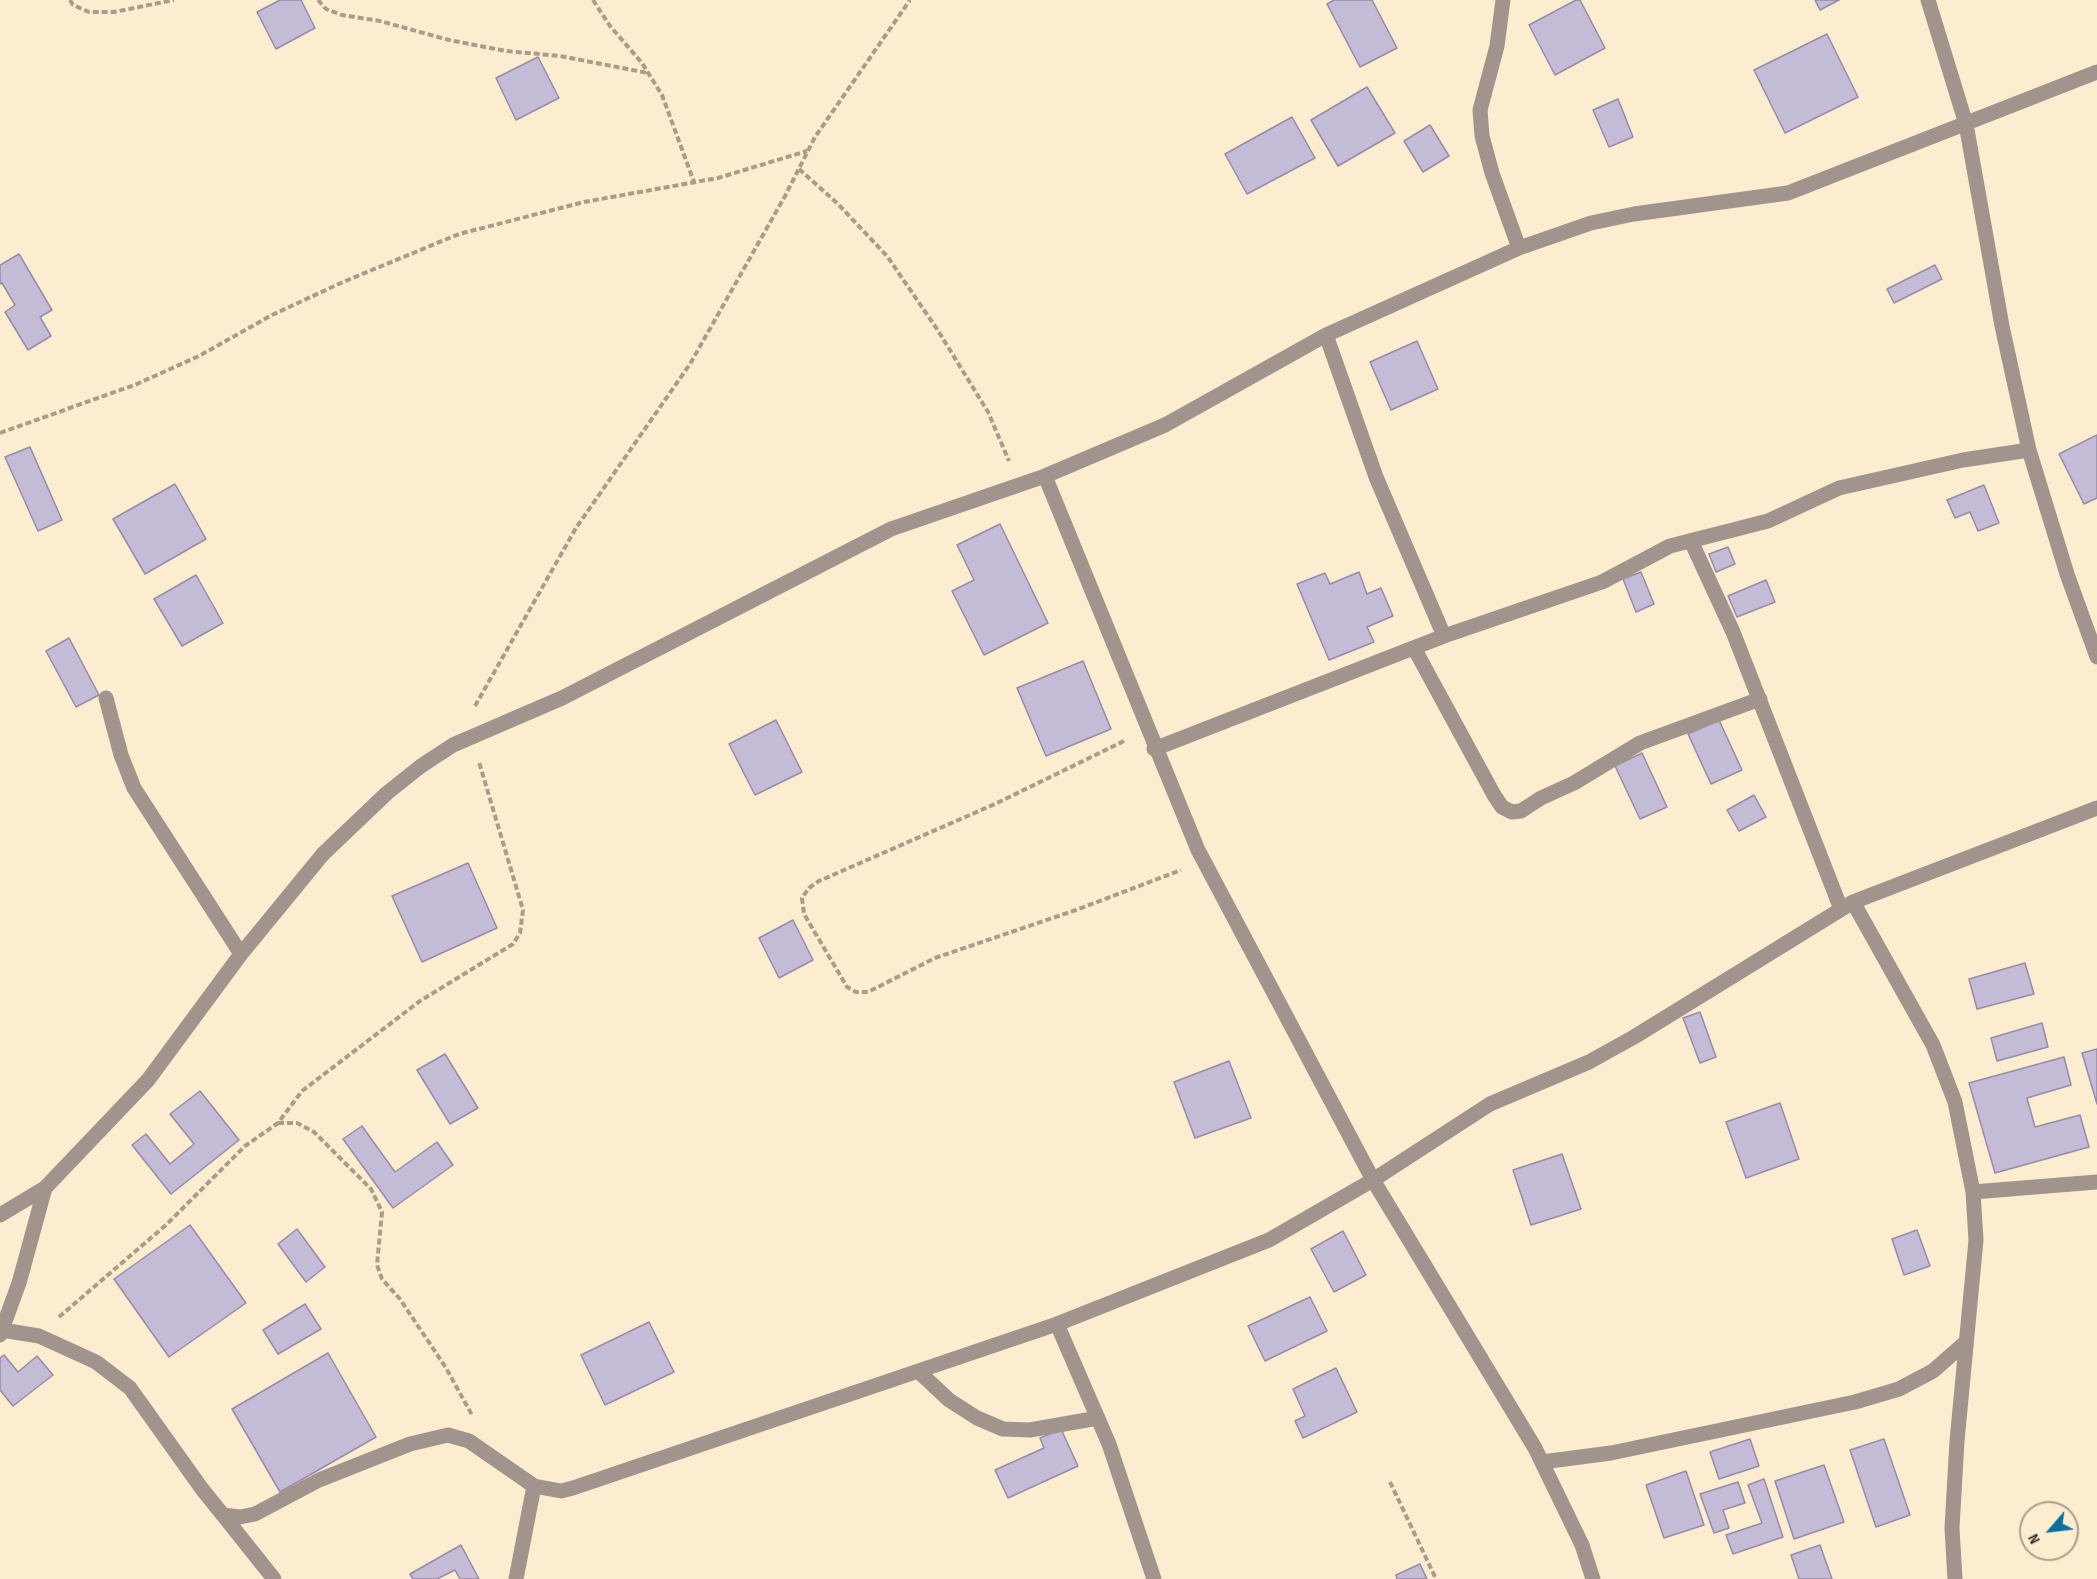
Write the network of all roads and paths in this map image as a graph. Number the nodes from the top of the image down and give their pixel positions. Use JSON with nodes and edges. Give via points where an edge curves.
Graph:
{"nodes":[{"id":1,"x":70,"y":0,"type":"edge"},
{"id":2,"x":174,"y":0,"type":"edge"},
{"id":3,"x":318,"y":0,"type":"edge"},
{"id":4,"x":593,"y":0,"type":"edge"},
{"id":5,"x":910,"y":0,"type":"edge"},
{"id":6,"x":1503,"y":0,"type":"edge"},
{"id":7,"x":1928,"y":0,"type":"edge"},
{"id":8,"x":2097,"y":72,"type":"edge"},
{"id":9,"x":648,"y":73,"type":"junction"},
{"id":10,"x":1966,"y":124,"type":"junction"},
{"id":11,"x":808,"y":151,"type":"junction"},
{"id":12,"x":799,"y":169,"type":"junction"},
{"id":13,"x":694,"y":182,"type":"junction"},
{"id":14,"x":1520,"y":248,"type":"junction"},
{"id":15,"x":1326,"y":335,"type":"junction"},
{"id":16,"x":0,"y":433,"type":"edge"},
{"id":17,"x":2029,"y":450,"type":"junction"},
{"id":18,"x":1046,"y":476,"type":"junction"},
{"id":19,"x":1019,"y":484,"type":"junction"},
{"id":20,"x":1691,"y":541,"type":"junction"},
{"id":21,"x":1444,"y":636,"type":"junction"},
{"id":22,"x":1414,"y":648,"type":"junction"},
{"id":23,"x":2097,"y":657,"type":"edge"},
{"id":24,"x":106,"y":698,"type":"dead end"},
{"id":25,"x":1760,"y":699,"type":"junction"},
{"id":26,"x":1147,"y":730,"type":"junction"},
{"id":27,"x":472,"y":737,"type":"junction"},
{"id":28,"x":453,"y":745,"type":"junction"},
{"id":29,"x":1154,"y":748,"type":"junction"},
{"id":30,"x":2097,"y":808,"type":"edge"},
{"id":31,"x":1204,"y":862,"type":"junction"},
{"id":32,"x":1847,"y":905,"type":"junction"},
{"id":33,"x":240,"y":954,"type":"junction"},
{"id":34,"x":278,"y":1123,"type":"junction"},
{"id":35,"x":1373,"y":1180,"type":"junction"},
{"id":36,"x":2097,"y":1182,"type":"edge"},
{"id":37,"x":45,"y":1188,"type":"junction"},
{"id":38,"x":1973,"y":1192,"type":"junction"},
{"id":39,"x":0,"y":1215,"type":"edge"},
{"id":40,"x":1057,"y":1324,"type":"junction"},
{"id":41,"x":1,"y":1332,"type":"edge"},
{"id":42,"x":39,"y":1336,"type":"junction"},
{"id":43,"x":1966,"y":1342,"type":"junction"},
{"id":44,"x":918,"y":1371,"type":"junction"},
{"id":45,"x":1098,"y":1418,"type":"junction"},
{"id":46,"x":483,"y":1450,"type":"junction"},
{"id":47,"x":1542,"y":1462,"type":"junction"},
{"id":48,"x":1390,"y":1482,"type":"dead end"},
{"id":49,"x":534,"y":1486,"type":"junction"},
{"id":50,"x":224,"y":1515,"type":"junction"},
{"id":51,"x":274,"y":1579,"type":"edge"},
{"id":52,"x":516,"y":1579,"type":"edge"},
{"id":53,"x":1154,"y":1579,"type":"edge"},
{"id":54,"x":1436,"y":1579,"type":"edge"},
{"id":55,"x":1593,"y":1579,"type":"edge"},
{"id":56,"x":1955,"y":1579,"type":"edge"}],
"edges":[{"from":1,"to":2,"type":"path","via":[[89,12],[114,12]]},
{"from":3,"to":9,"type":"path","via":[[326,9],[342,15],[449,40]]},
{"from":4,"to":9,"type":"path"},
{"from":5,"to":11,"type":"path"},
{"from":6,"to":14,"type":"street","via":[[1497,46],[1480,110],[1492,173]]},
{"from":7,"to":10,"type":"street"},
{"from":8,"to":10,"type":"street"},
{"from":9,"to":13,"type":"path","via":[[675,124]]},
{"from":10,"to":14,"type":"street","via":[[1788,193],[1623,216]]},
{"from":10,"to":17,"type":"street"},
{"from":11,"to":12,"type":"path"},
{"from":11,"to":13,"type":"path"},
{"from":12,"to":19,"type":"path","via":[[887,256],[988,412]]},
{"from":12,"to":28,"type":"path","via":[[690,364],[576,528]]},
{"from":13,"to":16,"type":"path","via":[[584,202],[459,234],[272,315],[199,356],[137,384]]},
{"from":14,"to":15,"type":"street"},
{"from":15,"to":18,"type":"street","via":[[1165,425]]},
{"from":15,"to":21,"type":"street","via":[[1376,477]]},
{"from":17,"to":20,"type":"street","via":[[1963,460],[1839,488],[1768,521]]},
{"from":17,"to":23,"type":"street"},
{"from":18,"to":19,"type":"street"},
{"from":18,"to":26,"type":"street"},
{"from":19,"to":27,"type":"street","via":[[891,529],[562,698]]},
{"from":20,"to":21,"type":"street","via":[[1670,546],[1602,582]]},
{"from":20,"to":25,"type":"street"},
{"from":21,"to":22,"type":"street"},
{"from":22,"to":25,"type":"street","via":[[1494,795],[1502,807],[1512,812],[1574,783],[1640,743]]},
{"from":22,"to":29,"type":"street"},
{"from":24,"to":33,"type":"street","via":[[134,788]]},
{"from":25,"to":32,"type":"street"},
{"from":26,"to":29,"type":"street"},
{"from":26,"to":31,"type":"path","via":[[995,804],[819,881],[802,898],[804,914],[847,987],[868,992],[935,958]]},
{"from":27,"to":28,"type":"street"},
{"from":27,"to":34,"type":"path","via":[[523,910],[520,933],[513,944],[420,1002],[333,1066],[302,1091]]},
{"from":28,"to":33,"type":"street","via":[[387,794],[324,854]]},
{"from":29,"to":31,"type":"street"},
{"from":30,"to":32,"type":"street"},
{"from":31,"to":35,"type":"street"},
{"from":32,"to":35,"type":"street","via":[[1634,1037],[1588,1062],[1490,1104]]},
{"from":32,"to":38,"type":"street","via":[[1933,1045],[1955,1102]]},
{"from":33,"to":37,"type":"street","via":[[148,1080]]},
{"from":34,"to":42,"type":"path","via":[[245,1146],[190,1202]]},
{"from":34,"to":46,"type":"path","via":[[297,1124],[314,1132],[371,1189],[382,1212],[378,1265],[382,1279],[400,1299],[469,1405]]},
{"from":35,"to":40,"type":"street","via":[[1269,1240]]},
{"from":35,"to":47,"type":"street"},
{"from":36,"to":38,"type":"street"},
{"from":37,"to":39,"type":"street"},
{"from":37,"to":41,"type":"street","via":[[33,1238]]},
{"from":38,"to":43,"type":"street","via":[[1976,1240]]},
{"from":40,"to":44,"type":"street"},
{"from":40,"to":45,"type":"street"},
{"from":41,"to":42,"type":"street"},
{"from":42,"to":50,"type":"street","via":[[96,1362],[130,1388]]},
{"from":43,"to":47,"type":"street","via":[[1933,1371],[1899,1389],[1855,1402],[1611,1453]]},
{"from":43,"to":56,"type":"street","via":[[1952,1528]]},
{"from":44,"to":45,"type":"street","via":[[949,1400],[1003,1429],[1030,1430]]},
{"from":44,"to":49,"type":"street","via":[[573,1488],[561,1491]]},
{"from":45,"to":53,"type":"street"},
{"from":46,"to":49,"type":"street"},
{"from":46,"to":50,"type":"street","via":[[448,1435],[410,1444],[319,1480],[255,1514]]},
{"from":47,"to":55,"type":"street","via":[[1582,1545]]},
{"from":48,"to":54,"type":"path"},
{"from":49,"to":52,"type":"street"},
{"from":50,"to":51,"type":"street"}]}
